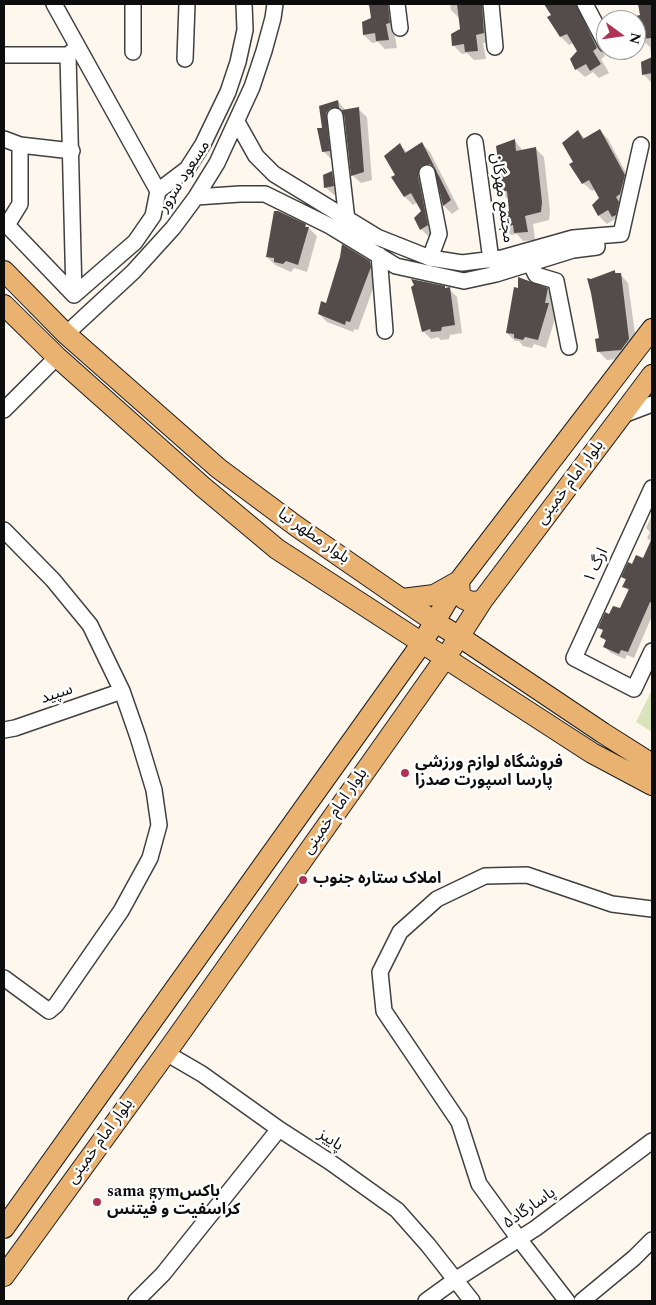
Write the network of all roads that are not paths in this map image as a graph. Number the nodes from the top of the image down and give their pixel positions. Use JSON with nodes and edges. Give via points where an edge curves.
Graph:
{"nodes":[{"id":1,"x":54,"y":4,"type":"edge"},
{"id":2,"x":133,"y":4,"type":"edge"},
{"id":3,"x":187,"y":4,"type":"edge"},
{"id":4,"x":244,"y":4,"type":"edge"},
{"id":5,"x":275,"y":4,"type":"edge"},
{"id":6,"x":397,"y":4,"type":"edge"},
{"id":7,"x":491,"y":4,"type":"edge"},
{"id":8,"x":585,"y":4,"type":"edge"},
{"id":9,"x":596,"y":25,"type":"edge"},
{"id":10,"x":400,"y":28,"type":"dead end"},
{"id":11,"x":495,"y":48,"type":"dead end"},
{"id":12,"x":73,"y":51,"type":"junction"},
{"id":13,"x":134,"y":52,"type":"dead end"},
{"id":14,"x":4,"y":54,"type":"edge"},
{"id":15,"x":185,"y":59,"type":"dead end"},
{"id":16,"x":336,"y":116,"type":"dead end"},
{"id":17,"x":237,"y":122,"type":"junction"},
{"id":18,"x":4,"y":139,"type":"edge"},
{"id":19,"x":475,"y":142,"type":"dead end"},
{"id":20,"x":20,"y":144,"type":"junction"},
{"id":21,"x":641,"y":145,"type":"dead end"},
{"id":22,"x":72,"y":151,"type":"junction"},
{"id":23,"x":427,"y":173,"type":"dead end"},
{"id":24,"x":274,"y":174,"type":"junction"},
{"id":25,"x":158,"y":191,"type":"junction"},
{"id":26,"x":265,"y":194,"type":"junction"},
{"id":27,"x":196,"y":197,"type":"junction"},
{"id":28,"x":347,"y":220,"type":"junction"},
{"id":29,"x":5,"y":223,"type":"edge"},
{"id":30,"x":596,"y":236,"type":"junction"},
{"id":31,"x":379,"y":256,"type":"junction"},
{"id":32,"x":430,"y":258,"type":"junction"},
{"id":33,"x":491,"y":260,"type":"junction"},
{"id":34,"x":530,"y":263,"type":"junction"},
{"id":35,"x":4,"y":271,"type":"edge"},
{"id":36,"x":74,"y":296,"type":"junction"},
{"id":37,"x":4,"y":305,"type":"edge"},
{"id":38,"x":652,"y":329,"type":"edge"},
{"id":39,"x":385,"y":331,"type":"dead end"},
{"id":40,"x":66,"y":334,"type":"junction"},
{"id":41,"x":569,"y":348,"type":"dead end"},
{"id":42,"x":56,"y":357,"type":"junction"},
{"id":43,"x":652,"y":375,"type":"edge"},
{"id":44,"x":652,"y":404,"type":"edge"},
{"id":45,"x":4,"y":410,"type":"edge"},
{"id":46,"x":623,"y":415,"type":"junction"},
{"id":47,"x":652,"y":488,"type":"edge"},
{"id":48,"x":4,"y":530,"type":"edge"},
{"id":49,"x":460,"y":582,"type":"junction"},
{"id":50,"x":402,"y":599,"type":"junction"},
{"id":51,"x":482,"y":601,"type":"junction"},
{"id":52,"x":434,"y":622,"type":"junction"},
{"id":53,"x":460,"y":637,"type":"junction"},
{"id":54,"x":422,"y":643,"type":"junction"},
{"id":55,"x":652,"y":651,"type":"edge"},
{"id":56,"x":446,"y":657,"type":"junction"},
{"id":57,"x":400,"y":673,"type":"junction"},
{"id":58,"x":422,"y":690,"type":"junction"},
{"id":59,"x":122,"y":691,"type":"junction"},
{"id":60,"x":4,"y":730,"type":"edge"},
{"id":61,"x":652,"y":764,"type":"edge"},
{"id":62,"x":652,"y":785,"type":"edge"},
{"id":63,"x":652,"y":909,"type":"edge"},
{"id":64,"x":4,"y":978,"type":"edge"},
{"id":65,"x":166,"y":1053,"type":"junction"},
{"id":66,"x":279,"y":1129,"type":"junction"},
{"id":67,"x":652,"y":1141,"type":"edge"},
{"id":68,"x":4,"y":1228,"type":"edge"},
{"id":69,"x":519,"y":1239,"type":"junction"},
{"id":70,"x":652,"y":1240,"type":"edge"},
{"id":71,"x":4,"y":1276,"type":"edge"},
{"id":72,"x":455,"y":1280,"type":"junction"},
{"id":73,"x":136,"y":1301,"type":"edge"},
{"id":74,"x":426,"y":1301,"type":"edge"},
{"id":75,"x":472,"y":1301,"type":"edge"},
{"id":76,"x":567,"y":1301,"type":"edge"},
{"id":77,"x":582,"y":1301,"type":"edge"}],
"edges":[{"from":1,"to":12,"type":"street"},
{"from":2,"to":13,"type":"street"},
{"from":3,"to":15,"type":"street"},
{"from":4,"to":25,"type":"street","via":[[244,30],[228,92],[187,169]]},
{"from":5,"to":17,"type":"street","name":"مسعود سرور","via":[[264,51]]},
{"from":6,"to":10,"type":"street"},
{"from":7,"to":11,"type":"street"},
{"from":8,"to":9,"type":"street"},
{"from":12,"to":14,"type":"street"},
{"from":12,"to":22,"type":"street"},
{"from":12,"to":25,"type":"street"},
{"from":16,"to":28,"type":"street"},
{"from":17,"to":24,"type":"street","via":[[256,156]]},
{"from":17,"to":27,"type":"street","name":"مسعود سرور"},
{"from":18,"to":20,"type":"street"},
{"from":19,"to":33,"type":"street","name":"مجتمع مهرگان"},
{"from":20,"to":22,"type":"street"},
{"from":20,"to":29,"type":"street","via":[[20,204]]},
{"from":21,"to":30,"type":"street","via":[[621,234]]},
{"from":22,"to":36,"type":"street"},
{"from":23,"to":32,"type":"street","via":[[439,234]]},
{"from":24,"to":26,"type":"street","via":[[264,185]]},
{"from":24,"to":28,"type":"street"},
{"from":25,"to":36,"type":"street","via":[[153,216],[135,242]]},
{"from":26,"to":27,"type":"street"},
{"from":26,"to":31,"type":"street","via":[[330,226]]},
{"from":27,"to":40,"type":"street","name":"مسعود سرور","via":[[133,272]]},
{"from":28,"to":32,"type":"street","via":[[377,237]]},
{"from":29,"to":36,"type":"street"},
{"from":30,"to":33,"type":"street","via":[[573,238]]},
{"from":30,"to":34,"type":"street","via":[[597,246]]},
{"from":31,"to":34,"type":"street","via":[[396,266],[464,280]]},
{"from":31,"to":39,"type":"street"},
{"from":32,"to":33,"type":"street","via":[[462,263]]},
{"from":34,"to":41,"type":"street","via":[[536,274],[556,280]]},
{"from":35,"to":40,"type":"main road","name":"بلوار مطهر نیا"},
{"from":37,"to":42,"type":"main road","name":"بلوار مطهر نیا"},
{"from":38,"to":49,"type":"main road","name":"بلوار امام خمینی"},
{"from":40,"to":50,"type":"main road","name":"بلوار مطهر نیا","via":[[218,468]]},
{"from":42,"to":45,"type":"street"},
{"from":42,"to":54,"type":"main road","name":"بلوار مطهر نیا","via":[[277,549]]},
{"from":43,"to":46,"type":"main road","name":"بلوار امام خمینی"},
{"from":44,"to":46,"type":"street"},
{"from":46,"to":51,"type":"main road","name":"بلوار امام خمینی"},
{"from":47,"to":55,"type":"street","name":"ارگ ۱","via":[[574,658],[634,689]]},
{"from":48,"to":59,"type":"street","via":[[53,580],[90,625]]},
{"from":49,"to":50,"type":"main road","via":[[434,595]]},
{"from":49,"to":51,"type":"main road","via":[[460,594],[464,599]]},
{"from":49,"to":52,"type":"main road","name":"بلوار امام خمینی"},
{"from":50,"to":52,"type":"main road","name":"بلوار مطهر نیا"},
{"from":51,"to":53,"type":"main road","name":"بلوار امام خمینی"},
{"from":52,"to":53,"type":"main road","name":"بلوار مطهر نیا"},
{"from":52,"to":54,"type":"main road","name":"بلوار امام خمینی"},
{"from":53,"to":56,"type":"main road","name":"بلوار امام خمینی"},
{"from":53,"to":61,"type":"main road","name":"بلوار مطهر نیا"},
{"from":54,"to":56,"type":"main road","name":"بلوار مطهر نیا"},
{"from":54,"to":57,"type":"main road","name":"بلوار امام خمینی"},
{"from":56,"to":58,"type":"main road","name":"بلوار امام خمینی"},
{"from":56,"to":62,"type":"main road","name":"بلوار مطهر نیا","via":[[592,753]]},
{"from":57,"to":58,"type":"main road","via":[[415,675]]},
{"from":57,"to":68,"type":"main road","name":"بلوار امام خمینی"},
{"from":58,"to":65,"type":"main road","name":"بلوار امام خمینی"},
{"from":59,"to":60,"type":"street","name":"سپید"},
{"from":59,"to":64,"type":"street","via":[[154,790],[159,825],[150,858],[120,911],[56,1006],[49,1011]]},
{"from":63,"to":69,"type":"street","via":[[612,904],[527,875],[485,876],[437,899],[400,932],[380,972],[384,1011],[459,1122],[479,1184]]},
{"from":65,"to":66,"type":"street","name":"پاییز","via":[[202,1074]]},
{"from":65,"to":71,"type":"main road","name":"بلوار امام خمینی"},
{"from":66,"to":72,"type":"street","name":"پاییز","via":[[397,1210]]},
{"from":66,"to":73,"type":"street","via":[[163,1274]]},
{"from":67,"to":69,"type":"street","name":"پاسارگاد۵"},
{"from":69,"to":72,"type":"street","name":"پاسارگاد۵"},
{"from":69,"to":76,"type":"street"},
{"from":70,"to":77,"type":"street"},
{"from":72,"to":74,"type":"street","name":"پاسارگاد۵"},
{"from":72,"to":75,"type":"street","name":"پاییز"}]}
